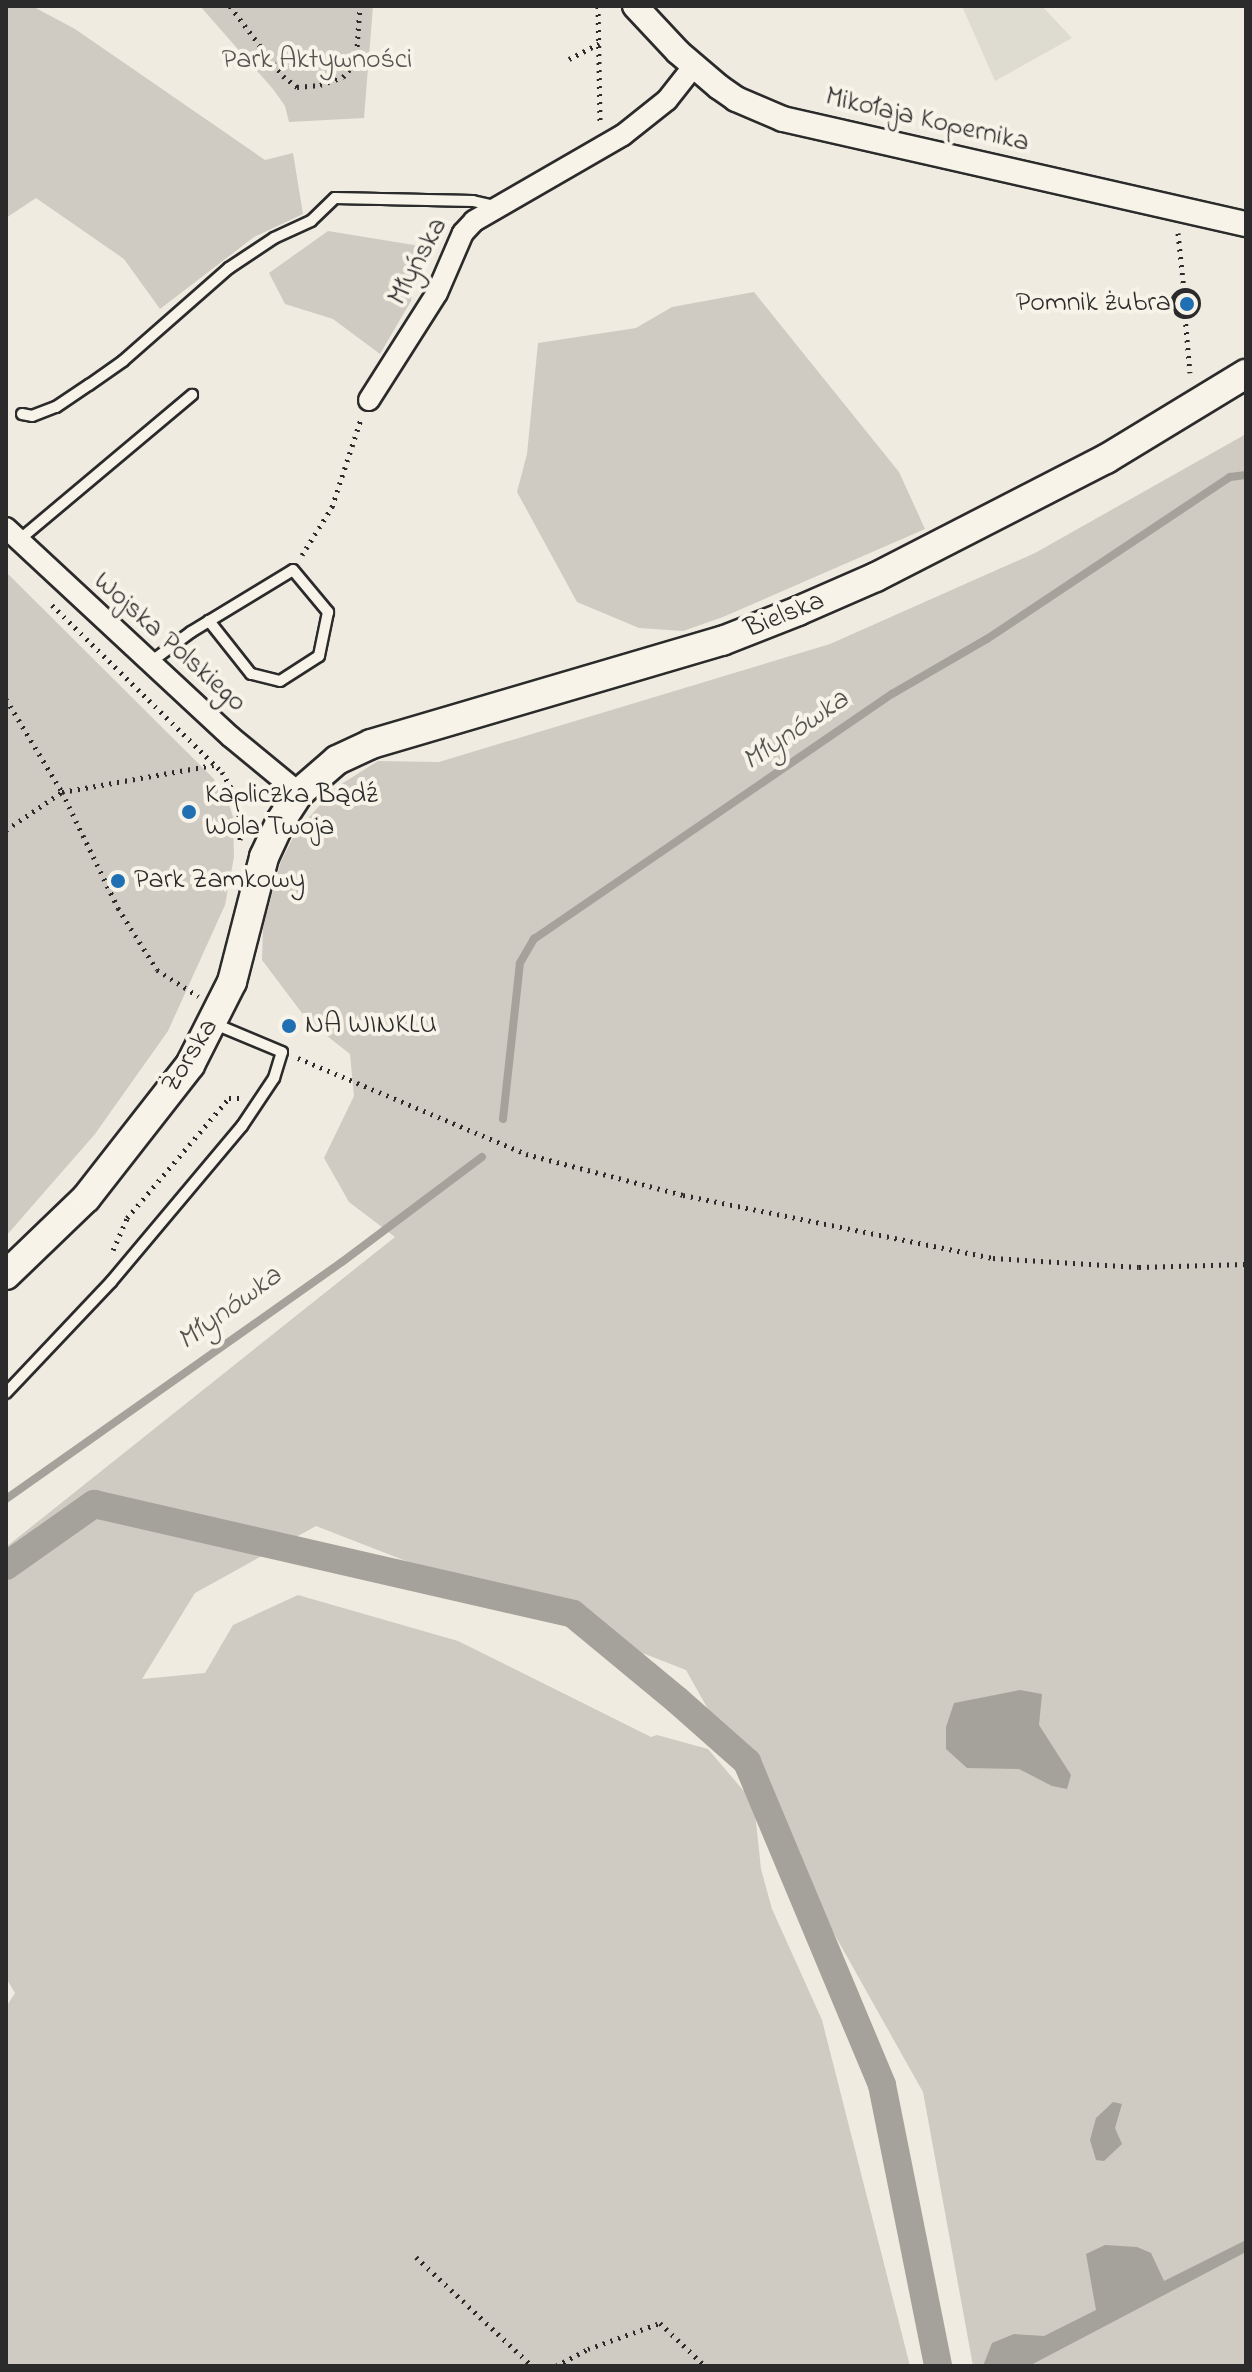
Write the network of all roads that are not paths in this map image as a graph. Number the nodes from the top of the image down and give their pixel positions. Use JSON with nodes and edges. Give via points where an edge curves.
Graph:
{"nodes":[{"id":1,"x":635,"y":6,"type":"edge"},
{"id":2,"x":693,"y":67,"type":"junction"},
{"id":3,"x":498,"y":207,"type":"junction"},
{"id":4,"x":1245,"y":224,"type":"edge"},
{"id":5,"x":1246,"y":374,"type":"edge"},
{"id":6,"x":192,"y":395,"type":"dead end"},
{"id":7,"x":369,"y":400,"type":"road end"},
{"id":8,"x":22,"y":414,"type":"dead end"},
{"id":9,"x":12,"y":534,"type":"edge"},
{"id":10,"x":209,"y":621,"type":"junction"},
{"id":11,"x":152,"y":661,"type":"junction"},
{"id":12,"x":299,"y":793,"type":"junction"},
{"id":13,"x":208,"y":1010,"type":"junction"},
{"id":14,"x":6,"y":1275,"type":"edge"},
{"id":15,"x":6,"y":1393,"type":"edge"}],
"edges":[{"from":1,"to":2,"type":"street","name":"Mikołaja Kopernika"},
{"from":2,"to":3,"type":"street","name":"Młyńska","via":[[667,100],[623,135]]},
{"from":2,"to":4,"type":"street","name":"Mikołaja Kopernika","via":[[736,99],[783,119]]},
{"from":3,"to":7,"type":"street","name":"Młyńska","via":[[463,233],[437,293]]},
{"from":3,"to":8,"type":"lane","via":[[473,201],[335,198],[311,221],[229,268],[89,385],[56,407]]},
{"from":5,"to":12,"type":"main road","name":"Bielska","via":[[1106,459],[876,577],[722,641],[371,744],[337,760]]},
{"from":6,"to":9,"type":"lane"},
{"from":9,"to":11,"type":"street","name":"Wojska Polskiego"},
{"from":10,"to":10,"type":"lane","via":[[251,674],[280,681],[319,656],[328,612],[293,570]]},
{"from":10,"to":11,"type":"lane"},
{"from":11,"to":12,"type":"street","name":"Wojska Polskiego"},
{"from":12,"to":13,"type":"main road","name":"Żorska","via":[[264,857],[232,982]]},
{"from":13,"to":14,"type":"main road","name":"Żorska","via":[[190,1065],[140,1133],[86,1198]]},
{"from":13,"to":15,"type":"lane","via":[[282,1052],[274,1078],[242,1126],[76,1323]]}]}
